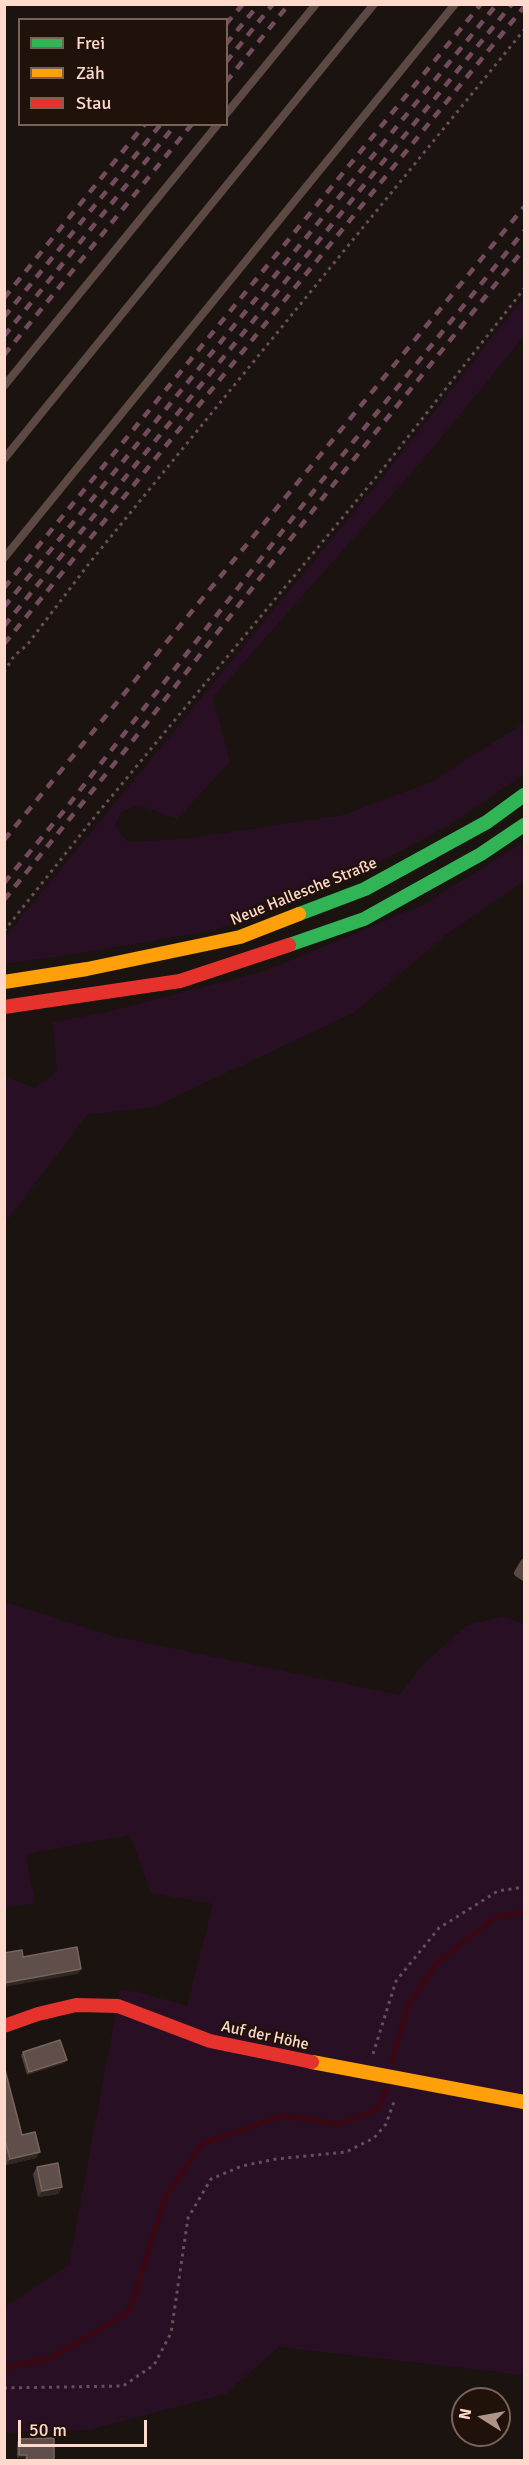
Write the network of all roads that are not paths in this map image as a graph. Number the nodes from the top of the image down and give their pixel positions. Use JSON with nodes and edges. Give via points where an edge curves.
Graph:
{"nodes":[{"id":1,"x":316,"y":4,"type":"edge"},
{"id":2,"x":374,"y":4,"type":"edge"},
{"id":3,"x":455,"y":4,"type":"edge"},
{"id":4,"x":228,"y":112,"type":"edge"},
{"id":5,"x":216,"y":126,"type":"edge"},
{"id":6,"x":4,"y":386,"type":"edge"},
{"id":7,"x":4,"y":459,"type":"edge"},
{"id":8,"x":4,"y":558,"type":"edge"},
{"id":9,"x":525,"y":795,"type":"edge"},
{"id":10,"x":525,"y":825,"type":"edge"},
{"id":11,"x":4,"y":982,"type":"edge"},
{"id":12,"x":4,"y":1007,"type":"edge"},
{"id":13,"x":525,"y":1563,"type":"edge"},
{"id":14,"x":525,"y":1577,"type":"edge"},
{"id":15,"x":4,"y":2026,"type":"edge"},
{"id":16,"x":525,"y":2102,"type":"edge"}],
"edges":[{"from":1,"to":4,"type":"lane"},
{"from":2,"to":7,"type":"lane"},
{"from":3,"to":8,"type":"lane"},
{"from":5,"to":6,"type":"lane"},
{"from":9,"to":11,"type":"main road","name":"Neue Hallesche Straße","via":[[487,822],[365,889],[240,937]]},
{"from":10,"to":12,"type":"main road","via":[[481,854],[364,918],[256,957],[180,981]]},
{"from":13,"to":14,"type":"lane","via":[[518,1573]]},
{"from":15,"to":16,"type":"main road","name":"Auf der Höhe","via":[[76,2005],[118,2006],[210,2041]]}]}
